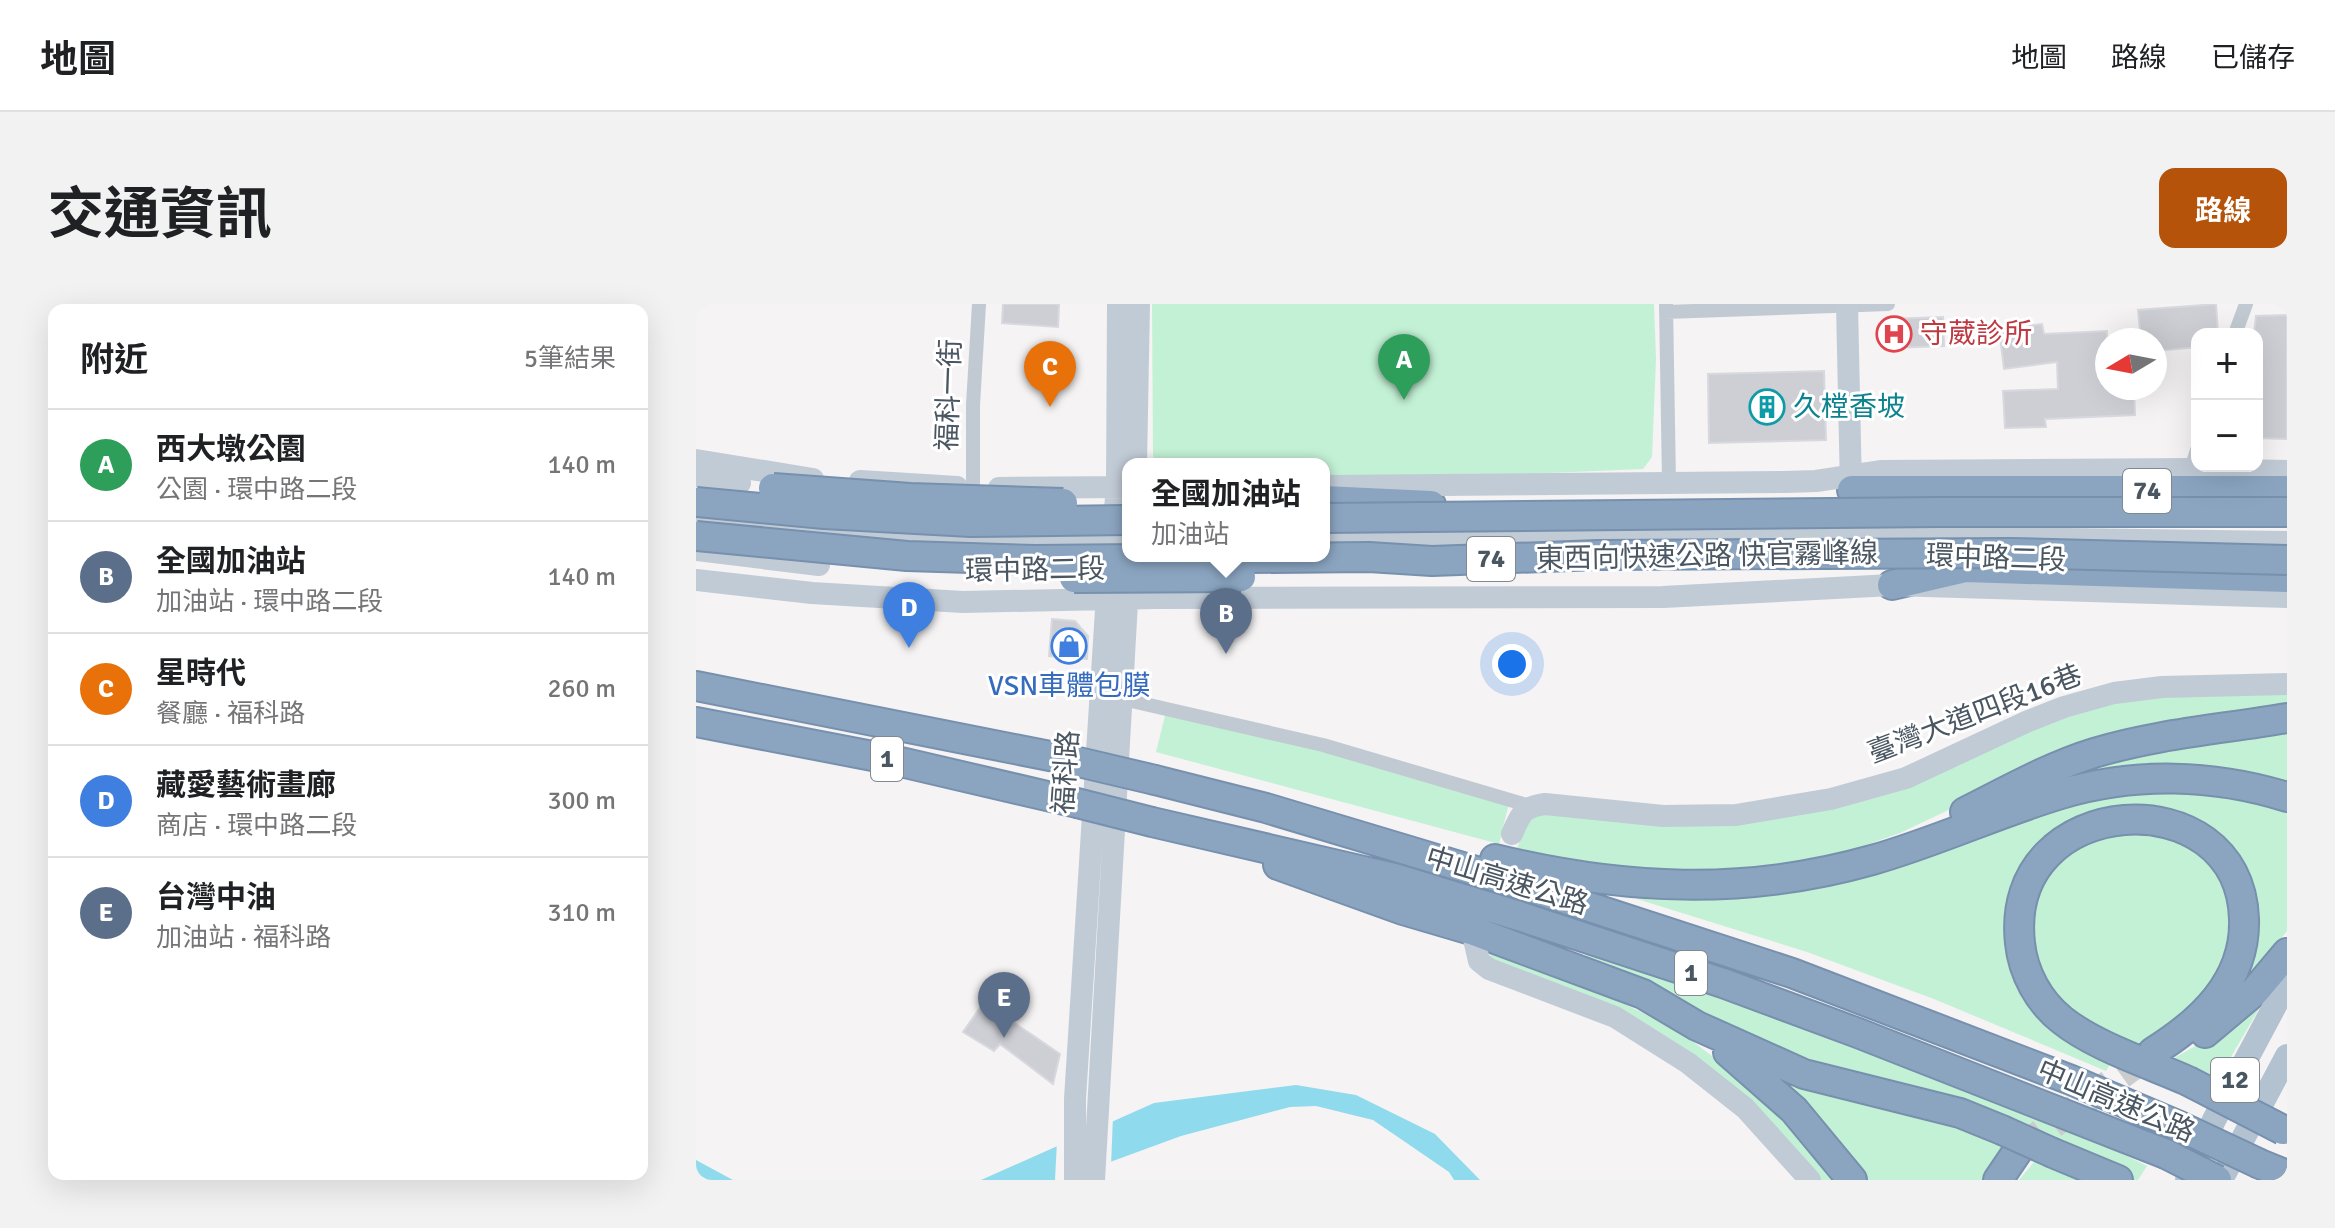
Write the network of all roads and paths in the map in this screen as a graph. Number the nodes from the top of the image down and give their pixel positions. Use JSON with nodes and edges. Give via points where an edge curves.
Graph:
{"nodes":[{"id":1,"x":979,"y":304,"type":"edge"},
{"id":2,"x":1118,"y":304,"type":"edge"},
{"id":3,"x":1139,"y":304,"type":"edge"},
{"id":4,"x":1888,"y":304,"type":"edge"},
{"id":5,"x":2246,"y":304,"type":"edge"},
{"id":6,"x":1847,"y":305,"type":"edge"},
{"id":7,"x":1666,"y":308,"type":"edge"},
{"id":8,"x":2237,"y":328,"type":"edge"},
{"id":9,"x":1123,"y":458,"type":"edge"},
{"id":10,"x":1136,"y":458,"type":"edge"},
{"id":11,"x":2191,"y":459,"type":"edge"},
{"id":12,"x":696,"y":460,"type":"edge"},
{"id":13,"x":2263,"y":468,"type":"edge"},
{"id":14,"x":2287,"y":471,"type":"edge"},
{"id":15,"x":696,"y":476,"type":"edge"},
{"id":16,"x":1669,"y":482,"type":"junction"},
{"id":17,"x":1851,"y":483,"type":"junction"},
{"id":18,"x":1330,"y":486,"type":"edge"},
{"id":19,"x":773,"y":488,"type":"joint"},
{"id":20,"x":973,"y":488,"type":"junction"},
{"id":21,"x":2287,"y":490,"type":"edge"},
{"id":22,"x":1122,"y":492,"type":"edge"},
{"id":23,"x":1122,"y":492,"type":"edge"},
{"id":24,"x":1330,"y":500,"type":"edge"},
{"id":25,"x":696,"y":502,"type":"edge"},
{"id":26,"x":2287,"y":512,"type":"edge"},
{"id":27,"x":1535,"y":515,"type":"junction"},
{"id":28,"x":696,"y":516,"type":"edge"},
{"id":29,"x":1330,"y":518,"type":"edge"},
{"id":30,"x":2287,"y":526,"type":"edge"},
{"id":31,"x":1330,"y":529,"type":"edge"},
{"id":32,"x":1122,"y":530,"type":"edge"},
{"id":33,"x":1853,"y":532,"type":"junction"},
{"id":34,"x":696,"y":536,"type":"edge"},
{"id":35,"x":1330,"y":538,"type":"edge"},
{"id":36,"x":2287,"y":542,"type":"edge"},
{"id":37,"x":696,"y":550,"type":"edge"},
{"id":38,"x":1330,"y":557,"type":"edge"},
{"id":39,"x":1122,"y":559,"type":"edge"},
{"id":40,"x":2287,"y":560,"type":"edge"},
{"id":41,"x":1432,"y":561,"type":"junction"},
{"id":42,"x":1129,"y":562,"type":"edge"},
{"id":43,"x":819,"y":565,"type":"joint"},
{"id":44,"x":2287,"y":578,"type":"edge"},
{"id":45,"x":696,"y":580,"type":"edge"},
{"id":46,"x":1853,"y":585,"type":"junction"},
{"id":47,"x":1892,"y":585,"type":"junction"},
{"id":48,"x":2287,"y":597,"type":"edge"},
{"id":49,"x":1117,"y":599,"type":"junction"},
{"id":50,"x":2287,"y":684,"type":"edge"},
{"id":51,"x":696,"y":686,"type":"edge"},
{"id":52,"x":1123,"y":699,"type":"junction"},
{"id":53,"x":2287,"y":718,"type":"edge"},
{"id":54,"x":696,"y":722,"type":"edge"},
{"id":55,"x":2287,"y":797,"type":"edge"},
{"id":56,"x":1530,"y":806,"type":"junction"},
{"id":57,"x":1266,"y":808,"type":"junction"},
{"id":58,"x":1512,"y":834,"type":"dead end"},
{"id":59,"x":1203,"y":836,"type":"junction"},
{"id":60,"x":1812,"y":873,"type":"junction"},
{"id":61,"x":1474,"y":939,"type":"dead end"},
{"id":62,"x":2287,"y":953,"type":"edge"},
{"id":63,"x":2287,"y":983,"type":"edge"},
{"id":64,"x":1697,"y":1026,"type":"junction"},
{"id":65,"x":2287,"y":1056,"type":"edge"},
{"id":66,"x":2285,"y":1131,"type":"edge"},
{"id":67,"x":2026,"y":1146,"type":"junction"},
{"id":68,"x":2287,"y":1175,"type":"edge"},
{"id":69,"x":1075,"y":1180,"type":"edge"},
{"id":70,"x":1094,"y":1180,"type":"edge"},
{"id":71,"x":1810,"y":1180,"type":"edge"},
{"id":72,"x":1852,"y":1180,"type":"edge"},
{"id":73,"x":1998,"y":1180,"type":"edge"},
{"id":74,"x":2009,"y":1180,"type":"edge"},
{"id":75,"x":2118,"y":1180,"type":"edge"},
{"id":76,"x":2187,"y":1180,"type":"edge"},
{"id":77,"x":2219,"y":1180,"type":"edge"}],
"edges":[{"from":1,"to":20,"type":"street","name":"福科一街"},
{"from":2,"to":9,"type":"street","name":"福科路"},
{"from":3,"to":10,"type":"street"},
{"from":4,"to":6,"type":"street"},
{"from":5,"to":8,"type":"street"},
{"from":6,"to":7,"type":"street"},
{"from":6,"to":17,"type":"street"},
{"from":7,"to":16,"type":"street"},
{"from":11,"to":17,"type":"street","via":[[1882,471]]},
{"from":12,"to":20,"type":"street","via":[[811,479]]},
{"from":13,"to":14,"type":"street"},
{"from":15,"to":19,"type":"street"},
{"from":16,"to":17,"type":"street"},
{"from":16,"to":18,"type":"street"},
{"from":17,"to":21,"type":"highway","number":"74","via":[[2007,491]]},
{"from":17,"to":33,"type":"street"},
{"from":19,"to":23,"type":"highway","bridge":true,"via":[[910,498]]},
{"from":20,"to":22,"type":"street"},
{"from":24,"to":27,"type":"highway","number":"74","bridge":true},
{"from":25,"to":32,"type":"highway","bridge":true},
{"from":26,"to":27,"type":"highway","name":"東西向快速公路 快官霧峰線","number":"74","bridge":true},
{"from":27,"to":29,"type":"highway","name":"東西向快速公路 快官霧峰線","number":"74","bridge":true},
{"from":28,"to":32,"type":"street","name":"環中路二段","via":[[972,539]]},
{"from":30,"to":33,"type":"street","name":"環中路二段"},
{"from":31,"to":33,"type":"street","name":"環中路二段"},
{"from":32,"to":49,"type":"street","name":"福科路"},
{"from":33,"to":35,"type":"street","name":"環中路二段"},
{"from":33,"to":36,"type":"street","name":"環中路二段"},
{"from":33,"to":46,"type":"street"},
{"from":34,"to":39,"type":"highway","name":"東西向快速公路 快官霧峰線","number":"74","bridge":true,"via":[[907,556]]},
{"from":37,"to":43,"type":"street"},
{"from":38,"to":41,"type":"highway","name":"東西向快速公路 快官霧峰線","number":"74","bridge":true},
{"from":40,"to":41,"type":"highway","name":"東西向快速公路 快官霧峰線","number":"74","bridge":true,"via":[[2010,553]]},
{"from":41,"to":43,"type":"highway","number":"74","bridge":true,"via":[[1346,576],[1121,579]]},
{"from":42,"to":49,"type":"street","name":"福科路"},
{"from":44,"to":47,"type":"highway","via":[[1965,568]]},
{"from":45,"to":49,"type":"street","name":"環中路二段","via":[[963,602]]},
{"from":46,"to":47,"type":"street","name":"環中路二段"},
{"from":46,"to":49,"type":"street","name":"環中路二段","via":[[1663,597]]},
{"from":47,"to":48,"type":"street","name":"環中路二段"},
{"from":49,"to":52,"type":"street","name":"福科路"},
{"from":49,"to":69,"type":"street","name":"福科路","via":[[1075,1099]]},
{"from":50,"to":56,"type":"street","name":"臺灣大道四段16巷","via":[[2114,693],[2026,722],[1906,778],[1831,799],[1736,815],[1663,816]]},
{"from":51,"to":57,"type":"highway","name":"中山高速公路","number":"1","bridge":true,"via":[[1070,760]]},
{"from":52,"to":56,"type":"street","via":[[1323,745]]},
{"from":52,"to":70,"type":"street","name":"福科路"},
{"from":53,"to":60,"type":"highway","via":[[2092,753],[1942,824]]},
{"from":54,"to":59,"type":"highway","name":"中山高速公路","number":"1","bridge":true,"via":[[888,759]]},
{"from":55,"to":60,"type":"highway","via":[[2248,786],[2140,778],[2061,794],[1871,861]]},
{"from":56,"to":58,"type":"street"},
{"from":57,"to":60,"type":"highway","via":[[1344,819],[1527,867],[1636,884],[1723,885]]},
{"from":57,"to":68,"type":"highway","name":"中山高速公路","number":"1","bridge":true,"via":[[1792,973],[2071,1080]]},
{"from":59,"to":64,"type":"highway","via":[[1643,994]]},
{"from":59,"to":77,"type":"highway","name":"中山高速公路","number":"1","bridge":true,"via":[[1394,878],[1723,983],[2166,1154]]},
{"from":61,"to":71,"type":"street","via":[[1479,961],[1489,969],[1615,1017],[1688,1063],[1745,1108]]},
{"from":62,"to":66,"type":"highway","bridge":true,"via":[[2225,1019],[2158,1055],[2217,1000],[2240,953],[2244,914],[2234,877],[2210,846],[2165,822],[2123,820],[2078,832],[2040,861],[2019,917],[2023,962],[2043,1000],[2062,1020]]},
{"from":63,"to":76,"type":"main road","number":"12"},
{"from":64,"to":67,"type":"highway","via":[[1804,1074],[1960,1113]]},
{"from":64,"to":72,"type":"highway","via":[[1794,1110]]},
{"from":65,"to":77,"type":"main road","number":"12"},
{"from":67,"to":73,"type":"highway"},
{"from":67,"to":74,"type":"highway"},
{"from":67,"to":75,"type":"highway"}]}
